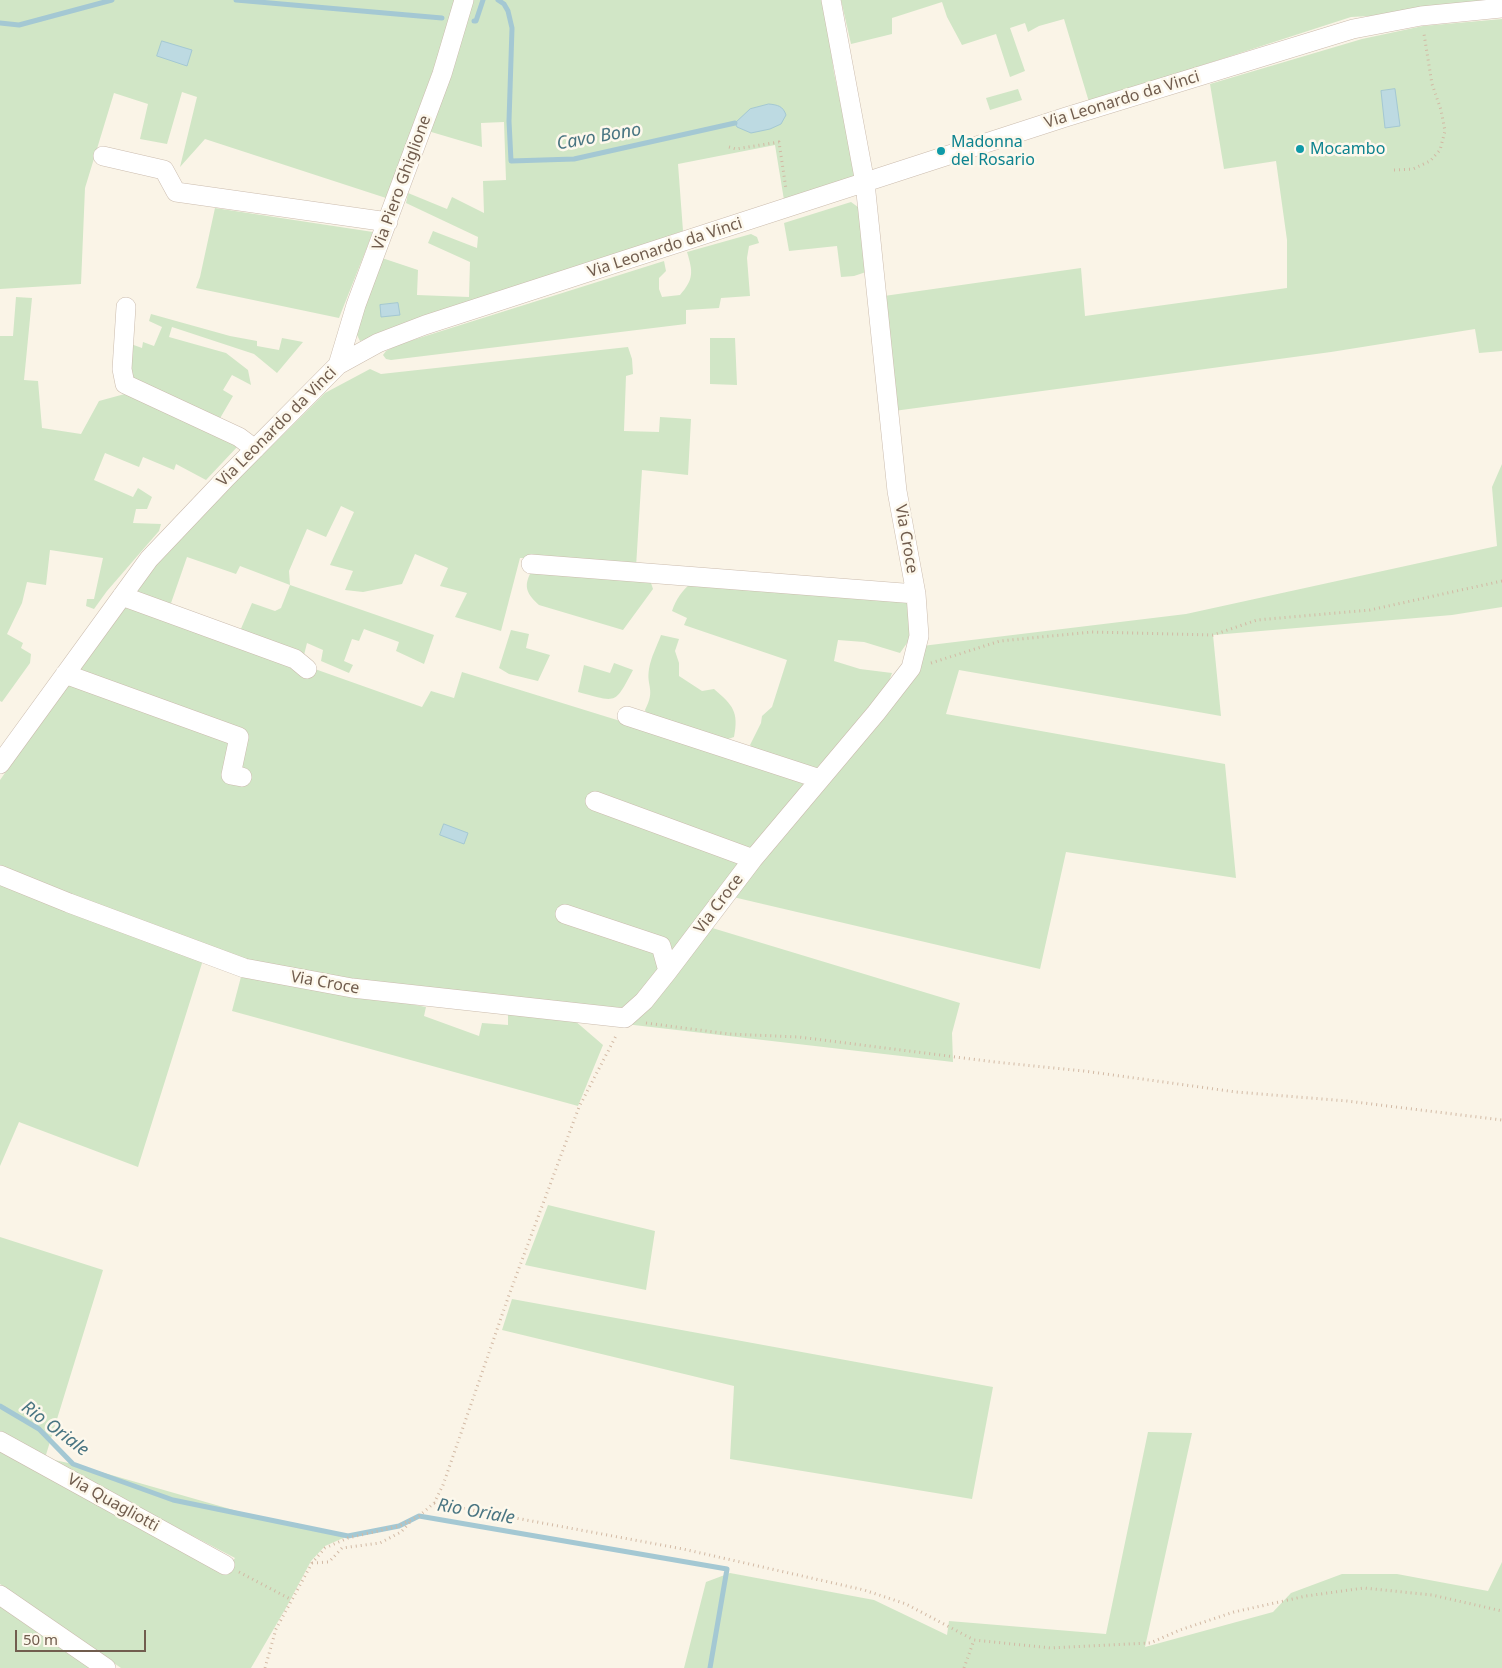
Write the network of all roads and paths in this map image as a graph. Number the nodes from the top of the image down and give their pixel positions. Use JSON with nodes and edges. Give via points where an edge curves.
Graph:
{"nodes":[{"id":1,"x":464,"y":0,"type":"edge"},
{"id":2,"x":831,"y":0,"type":"edge"},
{"id":3,"x":1502,"y":8,"type":"edge"},
{"id":4,"x":1421,"y":16,"type":"junction"},
{"id":5,"x":729,"y":147,"type":"dead end"},
{"id":6,"x":102,"y":156,"type":"dead end"},
{"id":7,"x":1394,"y":170,"type":"dead end"},
{"id":8,"x":864,"y":183,"type":"junction"},
{"id":9,"x":789,"y":207,"type":"junction"},
{"id":10,"x":388,"y":222,"type":"junction"},
{"id":11,"x":126,"y":307,"type":"dead end"},
{"id":12,"x":338,"y":365,"type":"junction"},
{"id":13,"x":255,"y":449,"type":"junction"},
{"id":14,"x":531,"y":564,"type":"dead end"},
{"id":15,"x":1502,"y":581,"type":"edge"},
{"id":16,"x":916,"y":594,"type":"junction"},
{"id":17,"x":122,"y":596,"type":"junction"},
{"id":18,"x":911,"y":668,"type":"junction"},
{"id":19,"x":307,"y":669,"type":"dead end"},
{"id":20,"x":65,"y":674,"type":"junction"},
{"id":21,"x":627,"y":716,"type":"dead end"},
{"id":22,"x":0,"y":764,"type":"edge"},
{"id":23,"x":242,"y":776,"type":"dead end"},
{"id":24,"x":820,"y":779,"type":"junction"},
{"id":25,"x":595,"y":802,"type":"dead end"},
{"id":26,"x":753,"y":858,"type":"junction"},
{"id":27,"x":0,"y":875,"type":"edge"},
{"id":28,"x":565,"y":914,"type":"dead end"},
{"id":29,"x":668,"y":971,"type":"junction"},
{"id":30,"x":625,"y":1018,"type":"junction"},
{"id":31,"x":1502,"y":1120,"type":"edge"},
{"id":32,"x":0,"y":1441,"type":"edge"},
{"id":33,"x":434,"y":1503,"type":"junction"},
{"id":34,"x":413,"y":1519,"type":"junction"},
{"id":35,"x":312,"y":1563,"type":"junction"},
{"id":36,"x":225,"y":1565,"type":"joint"},
{"id":37,"x":0,"y":1595,"type":"edge"},
{"id":38,"x":292,"y":1600,"type":"junction"},
{"id":39,"x":1502,"y":1611,"type":"edge"},
{"id":40,"x":974,"y":1640,"type":"junction"},
{"id":41,"x":106,"y":1668,"type":"edge"},
{"id":42,"x":265,"y":1668,"type":"edge"},
{"id":43,"x":964,"y":1668,"type":"edge"}],
"edges":[{"from":1,"to":10,"type":"street","name":"Via Piero Ghiglione","via":[[442,74]]},
{"from":2,"to":8,"type":"street","name":"Via Croce"},
{"from":3,"to":4,"type":"street","name":"Via Leonardo da Vinci"},
{"from":4,"to":7,"type":"path","via":[[1432,84],[1445,131],[1440,150],[1430,161],[1413,169]]},
{"from":4,"to":8,"type":"street","name":"Via Leonardo da Vinci","via":[[1352,29]]},
{"from":5,"to":9,"type":"path","via":[[736,149],[779,142]]},
{"from":6,"to":10,"type":"street","via":[[164,170],[176,192]]},
{"from":8,"to":9,"type":"street","name":"Via Leonardo da Vinci"},
{"from":8,"to":16,"type":"street","name":"Via Croce","via":[[897,491]]},
{"from":9,"to":12,"type":"street","name":"Via Leonardo da Vinci","via":[[425,325],[378,343]]},
{"from":10,"to":12,"type":"street","name":"Via Piero Ghiglione","via":[[356,305]]},
{"from":11,"to":13,"type":"street","via":[[122,369],[125,384],[239,437]]},
{"from":12,"to":13,"type":"street","name":"Via Leonardo da Vinci"},
{"from":13,"to":17,"type":"street","name":"Via Leonardo da Vinci","via":[[149,559]]},
{"from":14,"to":16,"type":"street"},
{"from":15,"to":18,"type":"path","via":[[1370,610],[1257,620],[1213,635],[1092,632],[1000,641]]},
{"from":16,"to":18,"type":"street","name":"Via Croce","via":[[919,636]]},
{"from":17,"to":19,"type":"street","via":[[295,659]]},
{"from":17,"to":20,"type":"street","name":"Via Leonardo da Vinci"},
{"from":18,"to":24,"type":"street","name":"Via Croce"},
{"from":20,"to":22,"type":"street","name":"Via Leonardo da Vinci"},
{"from":20,"to":23,"type":"street","via":[[239,738],[231,774]]},
{"from":21,"to":24,"type":"street"},
{"from":24,"to":26,"type":"street","name":"Via Croce"},
{"from":25,"to":26,"type":"street"},
{"from":26,"to":29,"type":"street","name":"Via Croce"},
{"from":27,"to":30,"type":"street","name":"Via Croce","via":[[244,968],[352,988]]},
{"from":28,"to":29,"type":"street","via":[[662,946]]},
{"from":29,"to":30,"type":"street","name":"Via Croce"},
{"from":30,"to":31,"type":"path","via":[[720,1033],[799,1037],[1236,1092],[1348,1101]]},
{"from":30,"to":33,"type":"path","via":[[579,1107]]},
{"from":32,"to":36,"type":"street","name":"Via Quagliotti"},
{"from":33,"to":34,"type":"path"},
{"from":33,"to":40,"type":"path","via":[[684,1548],[864,1590],[906,1604]]},
{"from":34,"to":35,"type":"path","via":[[325,1548]]},
{"from":34,"to":35,"type":"path","via":[[401,1532],[380,1544],[342,1548],[329,1562]]},
{"from":35,"to":38,"type":"path"},
{"from":36,"to":38,"type":"path"},
{"from":37,"to":41,"type":"street"},
{"from":38,"to":42,"type":"path","via":[[276,1629]]},
{"from":39,"to":40,"type":"path","via":[[1432,1595],[1364,1588],[1306,1596],[1234,1612],[1150,1643],[1051,1648]]},
{"from":40,"to":43,"type":"path"}]}
